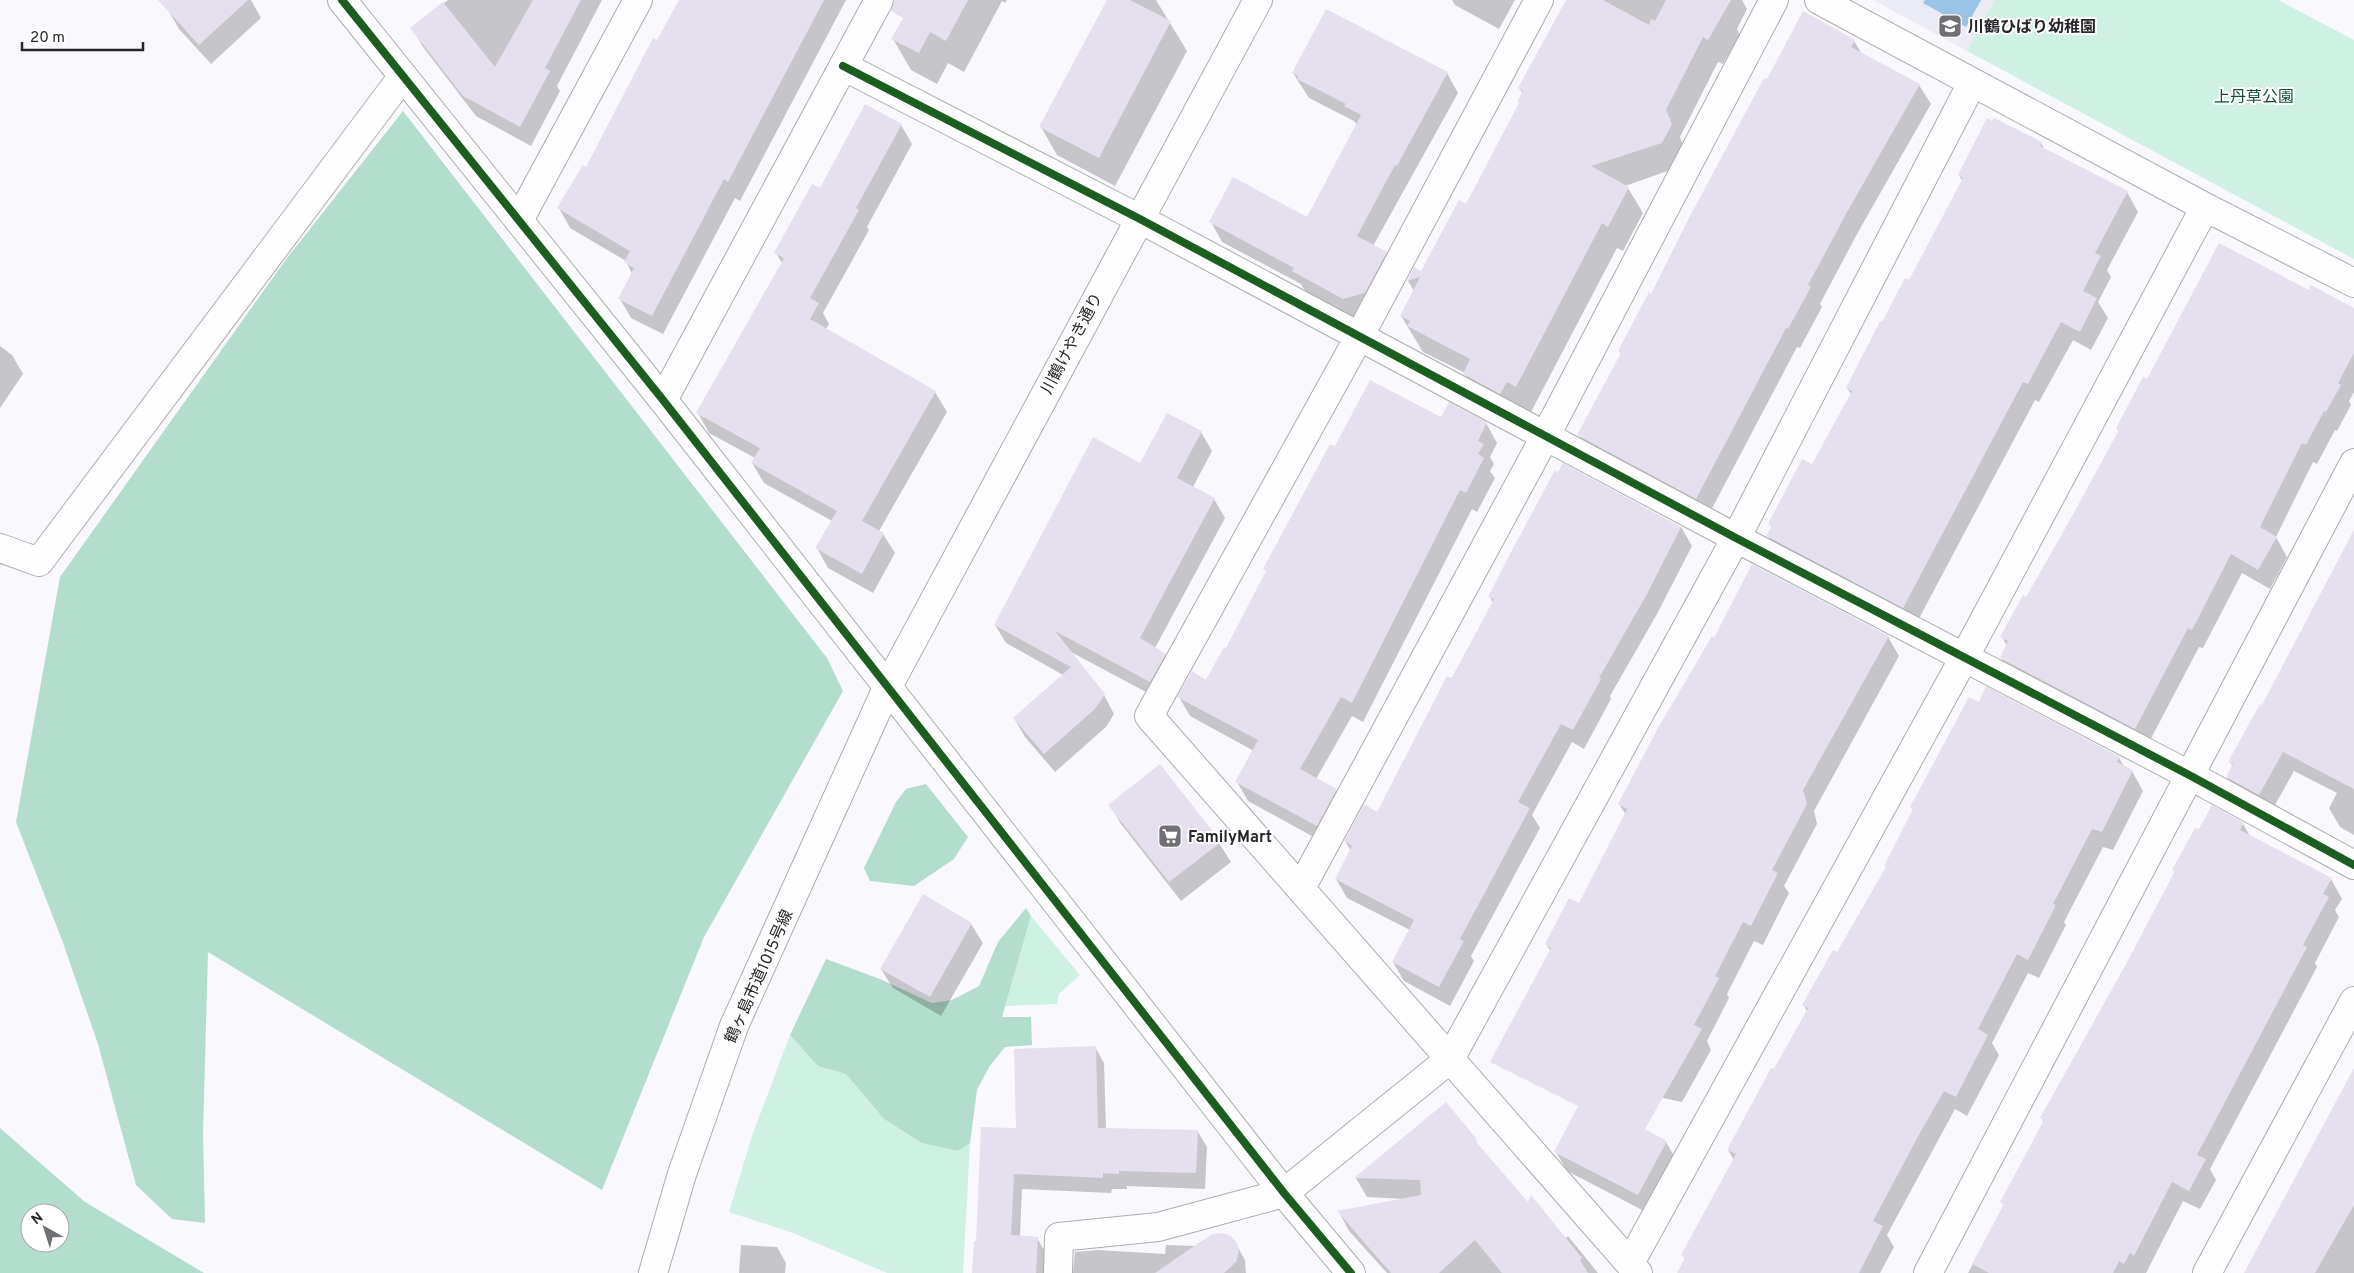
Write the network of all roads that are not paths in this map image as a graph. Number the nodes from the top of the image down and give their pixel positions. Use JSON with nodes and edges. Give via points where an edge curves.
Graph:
{"nodes":[{"id":1,"x":342,"y":0,"type":"edge"},
{"id":2,"x":638,"y":0,"type":"edge"},
{"id":3,"x":878,"y":0,"type":"edge"},
{"id":4,"x":1258,"y":0,"type":"edge"},
{"id":5,"x":1539,"y":0,"type":"edge"},
{"id":6,"x":1774,"y":0,"type":"edge"},
{"id":7,"x":1819,"y":0,"type":"edge"},
{"id":8,"x":843,"y":66,"type":"junction"},
{"id":9,"x":402,"y":76,"type":"junction"},
{"id":10,"x":1972,"y":84,"type":"junction"},
{"id":11,"x":2205,"y":207,"type":"junction"},
{"id":12,"x":1138,"y":218,"type":"junction"},
{"id":13,"x":519,"y":220,"type":"junction"},
{"id":14,"x":2354,"y":283,"type":"edge"},
{"id":15,"x":1359,"y":337,"type":"junction"},
{"id":16,"x":663,"y":400,"type":"junction"},
{"id":17,"x":1546,"y":435,"type":"junction"},
{"id":18,"x":2354,"y":463,"type":"edge"},
{"id":19,"x":1736,"y":538,"type":"junction"},
{"id":20,"x":0,"y":548,"type":"edge"},
{"id":21,"x":1964,"y":658,"type":"junction"},
{"id":22,"x":887,"y":688,"type":"junction"},
{"id":23,"x":2191,"y":776,"type":"junction"},
{"id":24,"x":2354,"y":865,"type":"edge"},
{"id":25,"x":1301,"y":888,"type":"junction"},
{"id":26,"x":2354,"y":1001,"type":"edge"},
{"id":27,"x":1450,"y":1059,"type":"junction"},
{"id":28,"x":1284,"y":1193,"type":"junction"},
{"id":29,"x":1634,"y":1268,"type":"edge"},
{"id":30,"x":653,"y":1273,"type":"edge"},
{"id":31,"x":1058,"y":1273,"type":"edge"},
{"id":32,"x":1351,"y":1273,"type":"edge"},
{"id":33,"x":1928,"y":1273,"type":"edge"},
{"id":34,"x":2207,"y":1273,"type":"edge"}],
"edges":[{"from":1,"to":9,"type":"street"},
{"from":2,"to":13,"type":"street"},
{"from":3,"to":8,"type":"street"},
{"from":4,"to":12,"type":"street","name":"川鶴けやき通り"},
{"from":5,"to":15,"type":"street"},
{"from":6,"to":17,"type":"street"},
{"from":7,"to":10,"type":"street"},
{"from":8,"to":12,"type":"street"},
{"from":8,"to":16,"type":"street"},
{"from":9,"to":13,"type":"street"},
{"from":9,"to":20,"type":"street","via":[[40,562]]},
{"from":10,"to":11,"type":"street"},
{"from":10,"to":19,"type":"street"},
{"from":11,"to":14,"type":"street"},
{"from":11,"to":21,"type":"street"},
{"from":12,"to":15,"type":"street"},
{"from":12,"to":22,"type":"street","name":"川鶴けやき通り"},
{"from":13,"to":16,"type":"street"},
{"from":15,"to":17,"type":"street"},
{"from":15,"to":25,"type":"street","via":[[1149,716]]},
{"from":16,"to":22,"type":"street"},
{"from":17,"to":19,"type":"street"},
{"from":17,"to":25,"type":"street"},
{"from":18,"to":23,"type":"street"},
{"from":19,"to":21,"type":"street"},
{"from":19,"to":27,"type":"street"},
{"from":21,"to":23,"type":"street"},
{"from":21,"to":29,"type":"street"},
{"from":22,"to":28,"type":"street"},
{"from":22,"to":30,"type":"street","name":"鶴ヶ島市道1015号線","via":[[734,1026],[682,1174]]},
{"from":23,"to":24,"type":"street"},
{"from":23,"to":33,"type":"street"},
{"from":25,"to":27,"type":"street"},
{"from":26,"to":34,"type":"street"},
{"from":27,"to":28,"type":"street"},
{"from":27,"to":29,"type":"street"},
{"from":28,"to":31,"type":"street","via":[[1158,1227],[1060,1237]]},
{"from":28,"to":32,"type":"street"}]}
